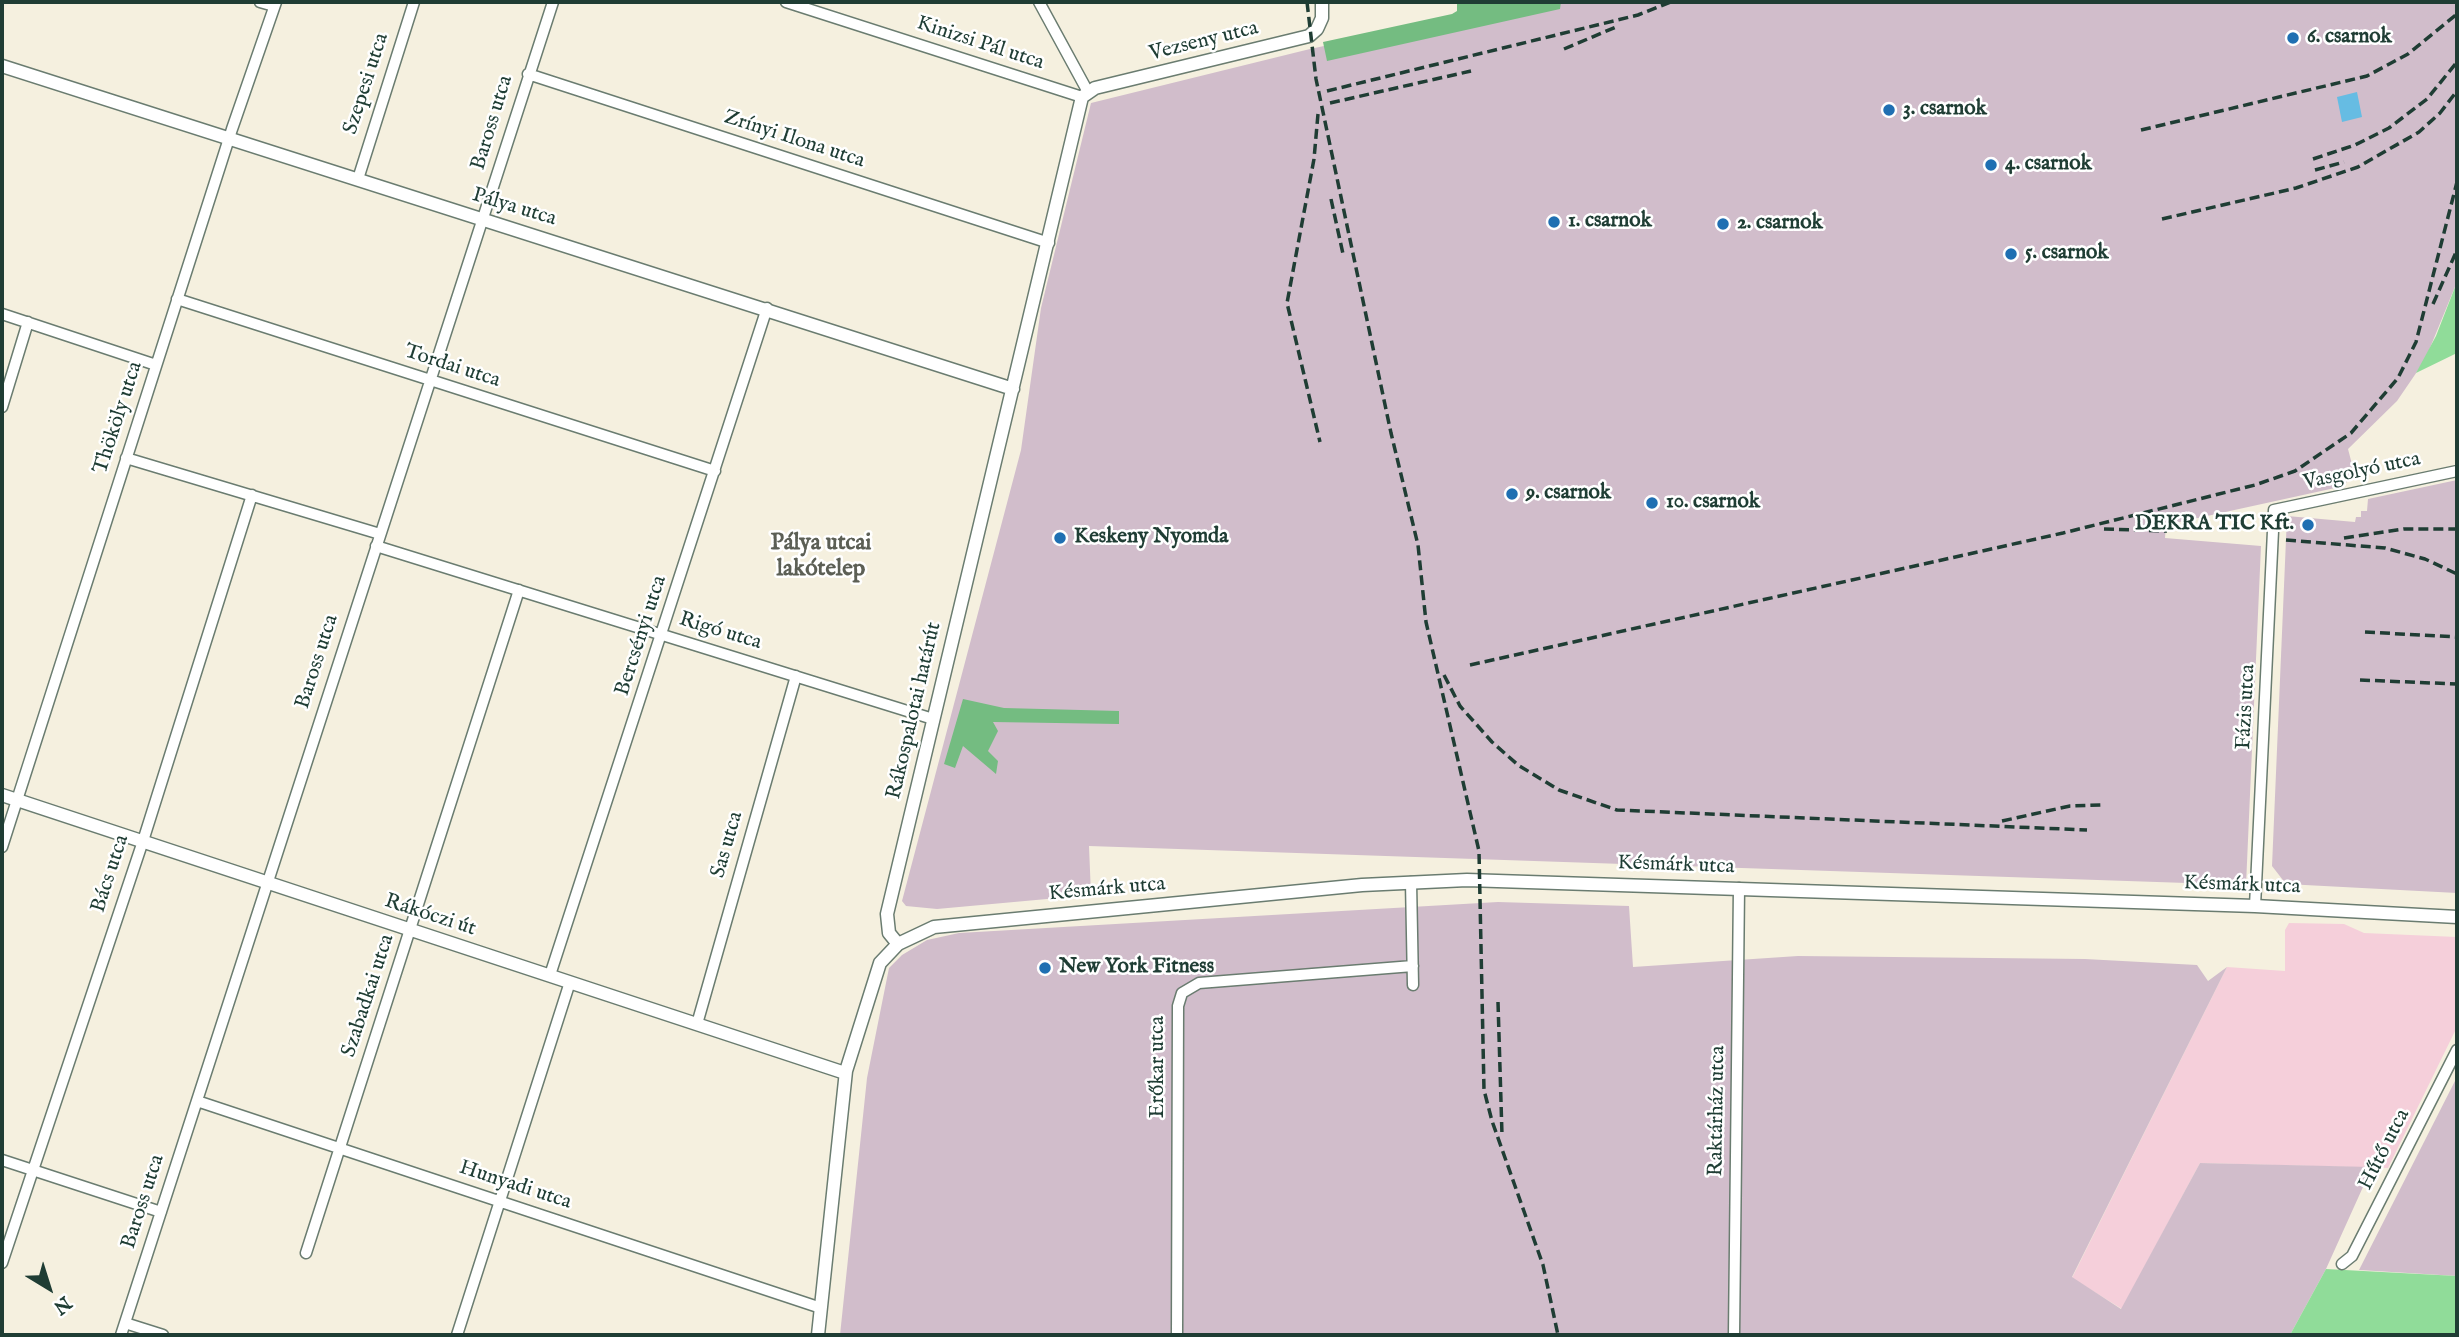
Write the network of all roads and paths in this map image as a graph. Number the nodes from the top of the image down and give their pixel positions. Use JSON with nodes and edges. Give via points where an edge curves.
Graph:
{"nodes":[{"id":1,"x":260,"y":2,"type":"edge"},
{"id":2,"x":414,"y":2,"type":"edge"},
{"id":3,"x":553,"y":2,"type":"edge"},
{"id":4,"x":786,"y":2,"type":"edge"},
{"id":5,"x":1039,"y":2,"type":"edge"},
{"id":6,"x":1322,"y":2,"type":"edge"},
{"id":7,"x":275,"y":4,"type":"edge"},
{"id":8,"x":2,"y":66,"type":"edge"},
{"id":9,"x":528,"y":74,"type":"junction"},
{"id":10,"x":1085,"y":94,"type":"junction"},
{"id":11,"x":230,"y":138,"type":"junction"},
{"id":12,"x":358,"y":178,"type":"junction"},
{"id":13,"x":482,"y":218,"type":"junction"},
{"id":14,"x":1049,"y":243,"type":"junction"},
{"id":15,"x":177,"y":299,"type":"junction"},
{"id":16,"x":767,"y":308,"type":"junction"},
{"id":17,"x":2,"y":314,"type":"edge"},
{"id":18,"x":28,"y":322,"type":"junction"},
{"id":19,"x":156,"y":365,"type":"junction"},
{"id":20,"x":430,"y":381,"type":"junction"},
{"id":21,"x":1013,"y":389,"type":"junction"},
{"id":22,"x":2,"y":407,"type":"edge"},
{"id":23,"x":127,"y":458,"type":"junction"},
{"id":24,"x":715,"y":471,"type":"junction"},
{"id":25,"x":2457,"y":471,"type":"edge"},
{"id":26,"x":252,"y":495,"type":"junction"},
{"id":27,"x":2274,"y":510,"type":"joint"},
{"id":28,"x":380,"y":534,"type":"junction"},
{"id":29,"x":376,"y":546,"type":"junction"},
{"id":30,"x":519,"y":590,"type":"junction"},
{"id":31,"x":663,"y":635,"type":"junction"},
{"id":32,"x":796,"y":676,"type":"junction"},
{"id":33,"x":933,"y":719,"type":"junction"},
{"id":34,"x":2,"y":795,"type":"edge"},
{"id":35,"x":17,"y":800,"type":"junction"},
{"id":36,"x":143,"y":841,"type":"junction"},
{"id":37,"x":2,"y":847,"type":"edge"},
{"id":38,"x":267,"y":882,"type":"junction"},
{"id":39,"x":1411,"y":882,"type":"junction"},
{"id":40,"x":1739,"y":888,"type":"junction"},
{"id":41,"x":2255,"y":906,"type":"junction"},
{"id":42,"x":2442,"y":916,"type":"junction"},
{"id":43,"x":2457,"y":917,"type":"edge"},
{"id":44,"x":2457,"y":923,"type":"edge"},
{"id":45,"x":411,"y":930,"type":"junction"},
{"id":46,"x":898,"y":944,"type":"junction"},
{"id":47,"x":1413,"y":965,"type":"junction"},
{"id":48,"x":550,"y":975,"type":"junction"},
{"id":49,"x":570,"y":982,"type":"junction"},
{"id":50,"x":1413,"y":985,"type":"dead end"},
{"id":51,"x":697,"y":1024,"type":"junction"},
{"id":52,"x":2457,"y":1050,"type":"edge"},
{"id":53,"x":845,"y":1073,"type":"junction"},
{"id":54,"x":197,"y":1101,"type":"junction"},
{"id":55,"x":341,"y":1149,"type":"junction"},
{"id":56,"x":2,"y":1160,"type":"edge"},
{"id":57,"x":32,"y":1170,"type":"junction"},
{"id":58,"x":499,"y":1201,"type":"junction"},
{"id":59,"x":161,"y":1212,"type":"junction"},
{"id":60,"x":306,"y":1253,"type":"dead end"},
{"id":61,"x":2,"y":1263,"type":"edge"},
{"id":62,"x":2342,"y":1264,"type":"dead end"},
{"id":63,"x":821,"y":1308,"type":"junction"},
{"id":64,"x":125,"y":1323,"type":"junction"},
{"id":65,"x":121,"y":1335,"type":"edge"},
{"id":66,"x":163,"y":1335,"type":"edge"},
{"id":67,"x":457,"y":1335,"type":"edge"},
{"id":68,"x":818,"y":1335,"type":"edge"},
{"id":69,"x":1177,"y":1335,"type":"edge"},
{"id":70,"x":1734,"y":1335,"type":"edge"}],
"edges":[{"from":1,"to":7,"type":"street"},
{"from":2,"to":12,"type":"street","name":"Szepesi utca"},
{"from":3,"to":9,"type":"street","name":"Baross utca"},
{"from":4,"to":10,"type":"street","name":"Kinizsi Pál utca"},
{"from":5,"to":10,"type":"street"},
{"from":6,"to":10,"type":"street","name":"Vezseny utca","via":[[1322,18],[1309,36]]},
{"from":7,"to":11,"type":"street","name":"Thököly utca"},
{"from":8,"to":11,"type":"street","name":"Pálya utca"},
{"from":9,"to":13,"type":"street","name":"Baross utca"},
{"from":9,"to":14,"type":"street","name":"Zrínyi Ilona utca"},
{"from":10,"to":14,"type":"street","name":"Rákospalotai határút"},
{"from":11,"to":12,"type":"street","name":"Pálya utca"},
{"from":11,"to":15,"type":"street","name":"Thököly utca"},
{"from":12,"to":13,"type":"street","name":"Pálya utca"},
{"from":13,"to":16,"type":"street","name":"Pálya utca"},
{"from":13,"to":20,"type":"street","name":"Baross utca"},
{"from":14,"to":21,"type":"street","name":"Rákospalotai határút"},
{"from":15,"to":19,"type":"street","name":"Thököly utca"},
{"from":15,"to":20,"type":"street","name":"Tordai utca"},
{"from":16,"to":21,"type":"street","name":"Pálya utca"},
{"from":16,"to":24,"type":"street","name":"Bercsényi utca"},
{"from":17,"to":18,"type":"street"},
{"from":18,"to":19,"type":"street"},
{"from":18,"to":22,"type":"street"},
{"from":19,"to":23,"type":"street","name":"Thököly utca"},
{"from":20,"to":24,"type":"street","name":"Tordai utca"},
{"from":20,"to":28,"type":"street","name":"Baross utca"},
{"from":21,"to":33,"type":"street","name":"Rákospalotai határút"},
{"from":23,"to":26,"type":"street"},
{"from":23,"to":35,"type":"street","name":"Thököly utca"},
{"from":24,"to":31,"type":"street","name":"Bercsényi utca"},
{"from":25,"to":27,"type":"street","name":"Vasgolyó utca"},
{"from":26,"to":28,"type":"street"},
{"from":26,"to":36,"type":"street","name":"Bács utca"},
{"from":27,"to":41,"type":"street","name":"Fázis utca"},
{"from":28,"to":29,"type":"street","name":"Baross utca"},
{"from":29,"to":30,"type":"street","name":"Rigó utca"},
{"from":29,"to":38,"type":"street","name":"Baross utca"},
{"from":30,"to":31,"type":"street","name":"Rigó utca"},
{"from":30,"to":45,"type":"street","name":"Szabadkai utca"},
{"from":31,"to":32,"type":"street","name":"Rigó utca"},
{"from":31,"to":48,"type":"street","name":"Bercsényi utca"},
{"from":32,"to":33,"type":"street","name":"Rigó utca"},
{"from":32,"to":51,"type":"street","name":"Sas utca"},
{"from":33,"to":46,"type":"street","name":"Rákospalotai határút","via":[[887,914],[889,933]]},
{"from":34,"to":35,"type":"street","name":"Rákóczi út"},
{"from":35,"to":36,"type":"street","name":"Rákóczi út"},
{"from":35,"to":37,"type":"street","name":"Thököly utca"},
{"from":36,"to":38,"type":"street","name":"Rákóczi út"},
{"from":36,"to":57,"type":"street","name":"Bács utca"},
{"from":38,"to":45,"type":"street","name":"Rákóczi út"},
{"from":38,"to":54,"type":"street","name":"Baross utca"},
{"from":39,"to":40,"type":"street","name":"Késmárk utca","via":[[1518,880]]},
{"from":39,"to":46,"type":"street","name":"Késmárk utca","via":[[955,923]]},
{"from":39,"to":47,"type":"street"},
{"from":40,"to":41,"type":"street","name":"Késmárk utca"},
{"from":40,"to":70,"type":"street","name":"Raktárház utca"},
{"from":41,"to":42,"type":"street","name":"Késmárk utca"},
{"from":42,"to":43,"type":"street","name":"Késmárk utca"},
{"from":42,"to":44,"type":"street"},
{"from":45,"to":48,"type":"street","name":"Rákóczi út"},
{"from":45,"to":55,"type":"street","name":"Szabadkai utca"},
{"from":46,"to":53,"type":"street","via":[[880,963],[873,980]]},
{"from":47,"to":50,"type":"street"},
{"from":47,"to":69,"type":"street","name":"Erőkar utca","via":[[1199,983],[1182,993],[1178,1006]]},
{"from":48,"to":49,"type":"street","name":"Rákóczi út"},
{"from":49,"to":51,"type":"street","name":"Rákóczi út"},
{"from":49,"to":58,"type":"street"},
{"from":51,"to":53,"type":"street","name":"Rákóczi út"},
{"from":52,"to":62,"type":"street","name":"Hűtő utca","via":[[2351,1256]]},
{"from":53,"to":63,"type":"street"},
{"from":54,"to":55,"type":"street","name":"Hunyadi utca"},
{"from":54,"to":59,"type":"street","name":"Baross utca"},
{"from":55,"to":58,"type":"street","name":"Hunyadi utca"},
{"from":55,"to":60,"type":"street","name":"Szabadkai utca"},
{"from":56,"to":57,"type":"street"},
{"from":57,"to":59,"type":"street"},
{"from":57,"to":61,"type":"street","name":"Bács utca"},
{"from":58,"to":63,"type":"street","name":"Hunyadi utca"},
{"from":58,"to":67,"type":"street"},
{"from":59,"to":64,"type":"street","name":"Baross utca"},
{"from":63,"to":68,"type":"street"},
{"from":64,"to":65,"type":"street","name":"Baross utca"},
{"from":64,"to":66,"type":"street"}]}
